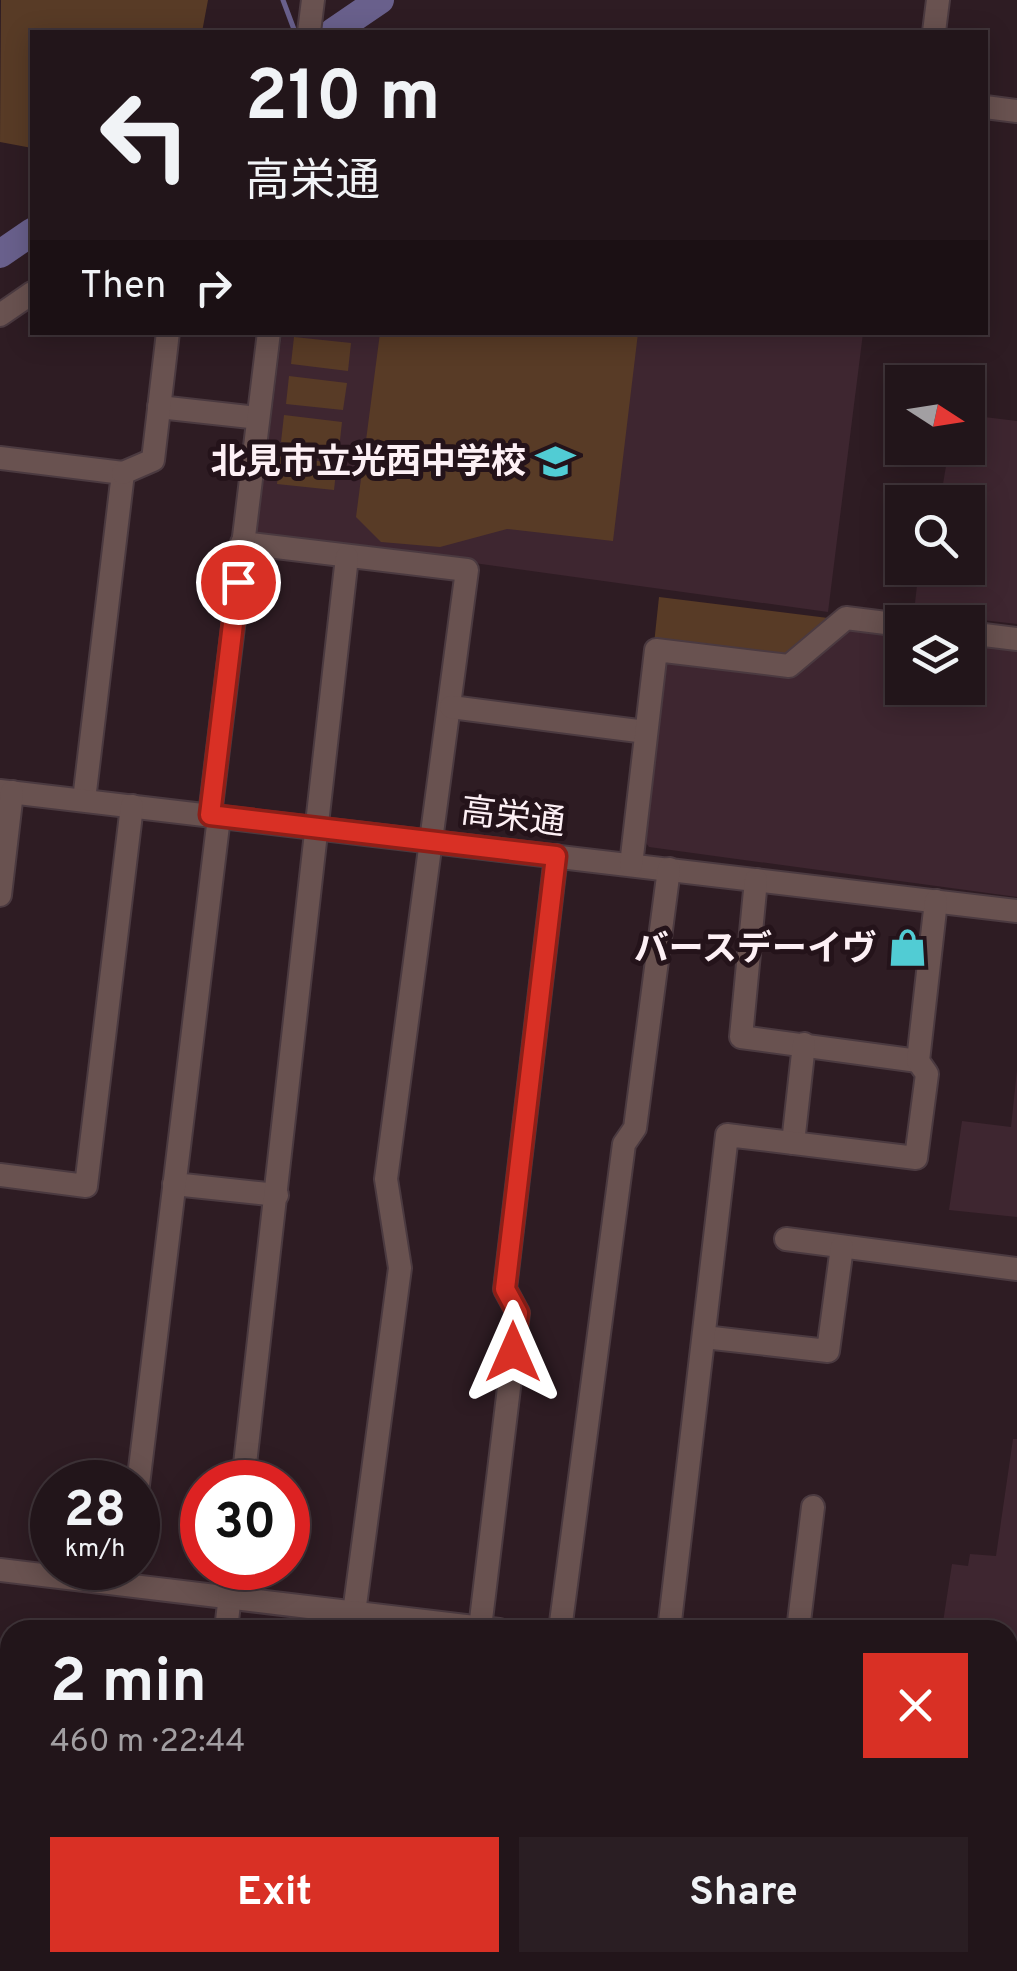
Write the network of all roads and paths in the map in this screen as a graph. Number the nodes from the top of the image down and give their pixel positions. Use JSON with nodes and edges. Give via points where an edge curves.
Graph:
{"nodes":[{"id":1,"x":313,"y":0,"type":"edge"},
{"id":2,"x":938,"y":0,"type":"edge"},
{"id":3,"x":308,"y":30,"type":"edge"},
{"id":4,"x":934,"y":30,"type":"edge"},
{"id":5,"x":988,"y":107,"type":"edge"},
{"id":6,"x":1017,"y":111,"type":"edge"},
{"id":7,"x":30,"y":294,"type":"edge"},
{"id":8,"x":0,"y":315,"type":"edge"},
{"id":9,"x":168,"y":335,"type":"edge"},
{"id":10,"x":269,"y":335,"type":"edge"},
{"id":11,"x":159,"y":407,"type":"junction"},
{"id":12,"x":258,"y":418,"type":"junction"},
{"id":13,"x":0,"y":458,"type":"edge"},
{"id":14,"x":123,"y":474,"type":"junction"},
{"id":15,"x":242,"y":543,"type":"junction"},
{"id":16,"x":347,"y":557,"type":"junction"},
{"id":17,"x":885,"y":623,"type":"edge"},
{"id":18,"x":985,"y":635,"type":"edge"},
{"id":19,"x":1017,"y":639,"type":"edge"},
{"id":20,"x":451,"y":707,"type":"junction"},
{"id":21,"x":646,"y":732,"type":"junction"},
{"id":22,"x":6,"y":791,"type":"edge"},
{"id":23,"x":84,"y":800,"type":"junction"},
{"id":24,"x":132,"y":806,"type":"junction"},
{"id":25,"x":215,"y":816,"type":"junction"},
{"id":26,"x":318,"y":827,"type":"junction"},
{"id":27,"x":432,"y":842,"type":"junction"},
{"id":28,"x":556,"y":856,"type":"junction"},
{"id":29,"x":631,"y":865,"type":"junction"},
{"id":30,"x":669,"y":869,"type":"junction"},
{"id":31,"x":756,"y":880,"type":"junction"},
{"id":32,"x":0,"y":894,"type":"edge"},
{"id":33,"x":936,"y":901,"type":"junction"},
{"id":34,"x":1017,"y":911,"type":"edge"},
{"id":35,"x":804,"y":1044,"type":"junction"},
{"id":36,"x":918,"y":1061,"type":"junction"},
{"id":37,"x":793,"y":1143,"type":"junction"},
{"id":38,"x":0,"y":1175,"type":"edge"},
{"id":39,"x":174,"y":1184,"type":"junction"},
{"id":40,"x":277,"y":1195,"type":"junction"},
{"id":41,"x":786,"y":1239,"type":"dead end"},
{"id":42,"x":842,"y":1247,"type":"junction"},
{"id":43,"x":1017,"y":1269,"type":"edge"},
{"id":44,"x":704,"y":1337,"type":"junction"},
{"id":45,"x":141,"y":1460,"type":"edge"},
{"id":46,"x":246,"y":1460,"type":"edge"},
{"id":47,"x":813,"y":1506,"type":"dead end"},
{"id":48,"x":0,"y":1570,"type":"edge"},
{"id":49,"x":30,"y":1571,"type":"edge"},
{"id":50,"x":160,"y":1583,"type":"edge"},
{"id":51,"x":231,"y":1590,"type":"edge"},
{"id":52,"x":230,"y":1598,"type":"junction"},
{"id":53,"x":358,"y":1619,"type":"edge"},
{"id":54,"x":227,"y":1620,"type":"edge"},
{"id":55,"x":491,"y":1620,"type":"edge"},
{"id":56,"x":561,"y":1620,"type":"edge"},
{"id":57,"x":670,"y":1620,"type":"edge"},
{"id":58,"x":799,"y":1620,"type":"edge"}],
"edges":[{"from":1,"to":3,"type":"street"},
{"from":2,"to":4,"type":"street"},
{"from":5,"to":6,"type":"street"},
{"from":7,"to":8,"type":"street"},
{"from":9,"to":11,"type":"street"},
{"from":10,"to":12,"type":"street"},
{"from":11,"to":12,"type":"street"},
{"from":11,"to":14,"type":"street","via":[[153,460]]},
{"from":12,"to":15,"type":"street"},
{"from":13,"to":14,"type":"street"},
{"from":14,"to":23,"type":"street"},
{"from":15,"to":16,"type":"street"},
{"from":15,"to":25,"type":"street"},
{"from":16,"to":20,"type":"street","via":[[467,570]]},
{"from":16,"to":26,"type":"street"},
{"from":17,"to":21,"type":"street","via":[[846,618],[789,666],[656,650]]},
{"from":18,"to":19,"type":"street"},
{"from":20,"to":21,"type":"street"},
{"from":20,"to":27,"type":"street"},
{"from":21,"to":29,"type":"street"},
{"from":22,"to":23,"type":"street","name":"高栄通"},
{"from":22,"to":32,"type":"street"},
{"from":23,"to":24,"type":"street","name":"高栄通"},
{"from":24,"to":25,"type":"street","name":"高栄通"},
{"from":24,"to":38,"type":"street","via":[[86,1186]]},
{"from":25,"to":26,"type":"street","name":"高栄通"},
{"from":25,"to":39,"type":"street"},
{"from":26,"to":27,"type":"street","name":"高栄通"},
{"from":26,"to":40,"type":"street"},
{"from":27,"to":28,"type":"street","name":"高栄通"},
{"from":27,"to":53,"type":"street","via":[[386,1179],[400,1268]]},
{"from":28,"to":29,"type":"street","name":"高栄通"},
{"from":28,"to":55,"type":"street","via":[[505,1289],[518,1313]]},
{"from":29,"to":30,"type":"street","name":"高栄通"},
{"from":30,"to":31,"type":"street","name":"高栄通"},
{"from":30,"to":56,"type":"street","via":[[635,1128],[624,1144]]},
{"from":31,"to":33,"type":"street","name":"高栄通"},
{"from":31,"to":35,"type":"street","via":[[741,1037]]},
{"from":33,"to":34,"type":"street","name":"高栄通"},
{"from":33,"to":36,"type":"street"},
{"from":35,"to":36,"type":"street"},
{"from":35,"to":37,"type":"street"},
{"from":36,"to":37,"type":"street","via":[[927,1074],[916,1158]]},
{"from":37,"to":44,"type":"street","via":[[727,1134]]},
{"from":39,"to":40,"type":"street"},
{"from":39,"to":45,"type":"street"},
{"from":40,"to":46,"type":"street"},
{"from":41,"to":42,"type":"street"},
{"from":42,"to":43,"type":"street"},
{"from":42,"to":44,"type":"street","via":[[828,1351]]},
{"from":44,"to":57,"type":"street"},
{"from":47,"to":58,"type":"street"},
{"from":48,"to":49,"type":"street"},
{"from":50,"to":52,"type":"street"},
{"from":51,"to":52,"type":"street"},
{"from":52,"to":53,"type":"street"},
{"from":52,"to":54,"type":"street"}]}
